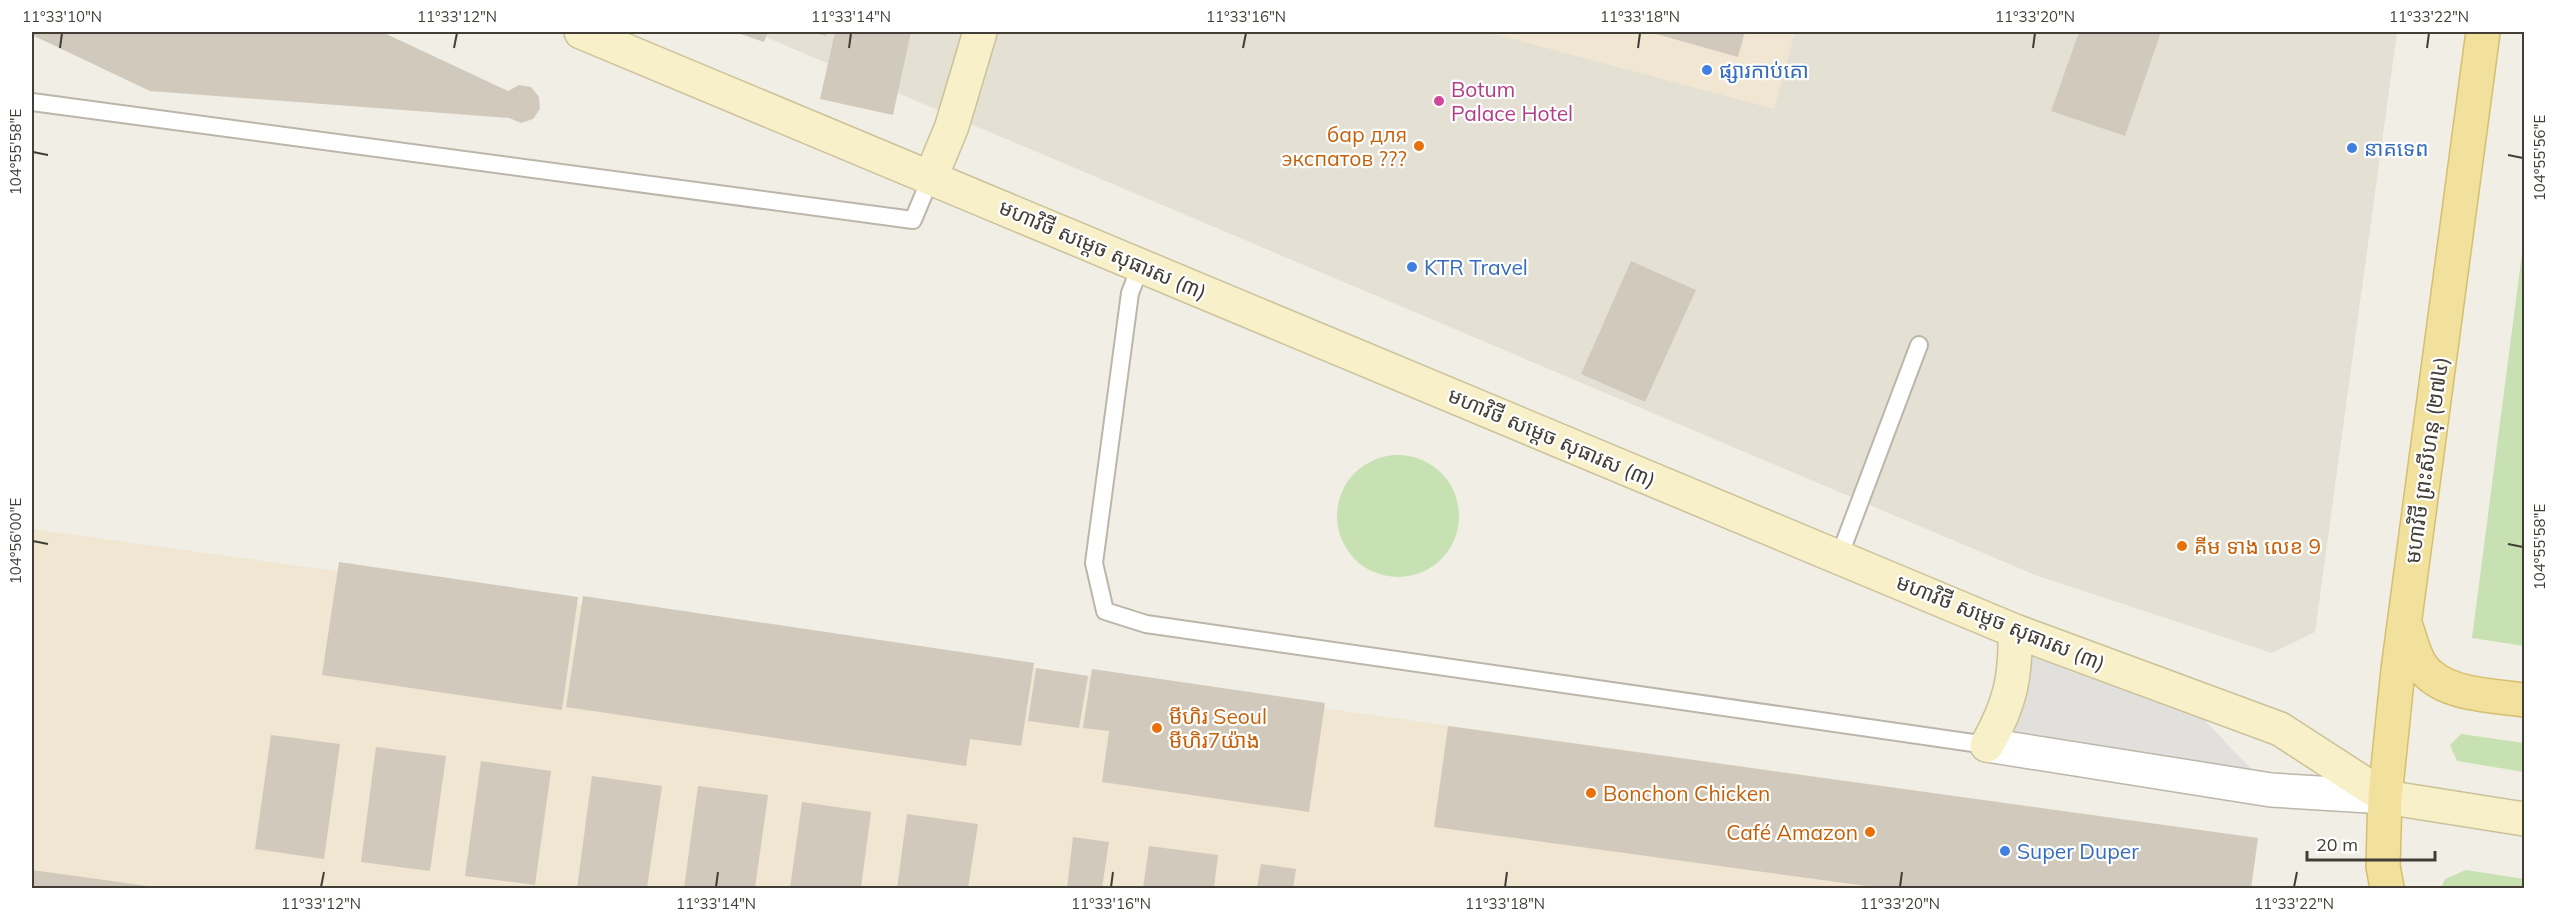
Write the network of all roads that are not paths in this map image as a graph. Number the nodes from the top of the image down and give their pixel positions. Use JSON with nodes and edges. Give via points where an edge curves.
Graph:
{"nodes":[{"id":1,"x":581,"y":32,"type":"edge"},
{"id":2,"x":980,"y":32,"type":"edge"},
{"id":3,"x":2483,"y":32,"type":"edge"},
{"id":4,"x":32,"y":102,"type":"edge"},
{"id":5,"x":931,"y":177,"type":"junction"},
{"id":6,"x":1141,"y":265,"type":"junction"},
{"id":7,"x":1919,"y":345,"type":"dead end"},
{"id":8,"x":1839,"y":557,"type":"junction"},
{"id":9,"x":2404,"y":622,"type":"junction"},
{"id":10,"x":2015,"y":631,"type":"junction"},
{"id":11,"x":2524,"y":700,"type":"edge"},
{"id":12,"x":1987,"y":746,"type":"junction"},
{"id":13,"x":2385,"y":797,"type":"junction"},
{"id":14,"x":2524,"y":819,"type":"edge"},
{"id":15,"x":2387,"y":888,"type":"edge"}],
"edges":[{"from":1,"to":5,"type":"street","name":"មហាវិថី សម្តេច សុធារស (៣)"},
{"from":2,"to":5,"type":"street","via":[[952,126]]},
{"from":3,"to":9,"type":"main road","name":"មហាវិថី ព្រះសីហនុ (២៧៤)"},
{"from":4,"to":5,"type":"lane","via":[[913,220]]},
{"from":5,"to":6,"type":"street","name":"មហាវិថី សម្តេច សុធារស (៣)"},
{"from":6,"to":8,"type":"street","name":"មហាវិថី សម្តេច សុធារស (៣)"},
{"from":6,"to":12,"type":"lane","via":[[1130,293],[1094,563],[1105,611],[1146,624]]},
{"from":7,"to":8,"type":"lane"},
{"from":8,"to":10,"type":"street","name":"មហាវិថី សម្តេច សុធារស (៣)"},
{"from":9,"to":11,"type":"main road","via":[[2421,665],[2443,683],[2458,690]]},
{"from":9,"to":13,"type":"main road","name":"មហាវិថី ព្រះសីហនុ (២៧៤)"},
{"from":10,"to":12,"type":"street","via":[[2012,691]]},
{"from":10,"to":13,"type":"street","name":"មហាវិថី សម្តេច សុធារស (៣)","via":[[2280,729]]},
{"from":12,"to":13,"type":"street","via":[[2271,790]]},
{"from":13,"to":14,"type":"street","name":"មហាវិថី សម្តេច សុធារស (៣)"},
{"from":13,"to":15,"type":"main road","name":"មហាវិថី ព្រះសីហនុ (២៧៤)","via":[[2383,866]]}]}
